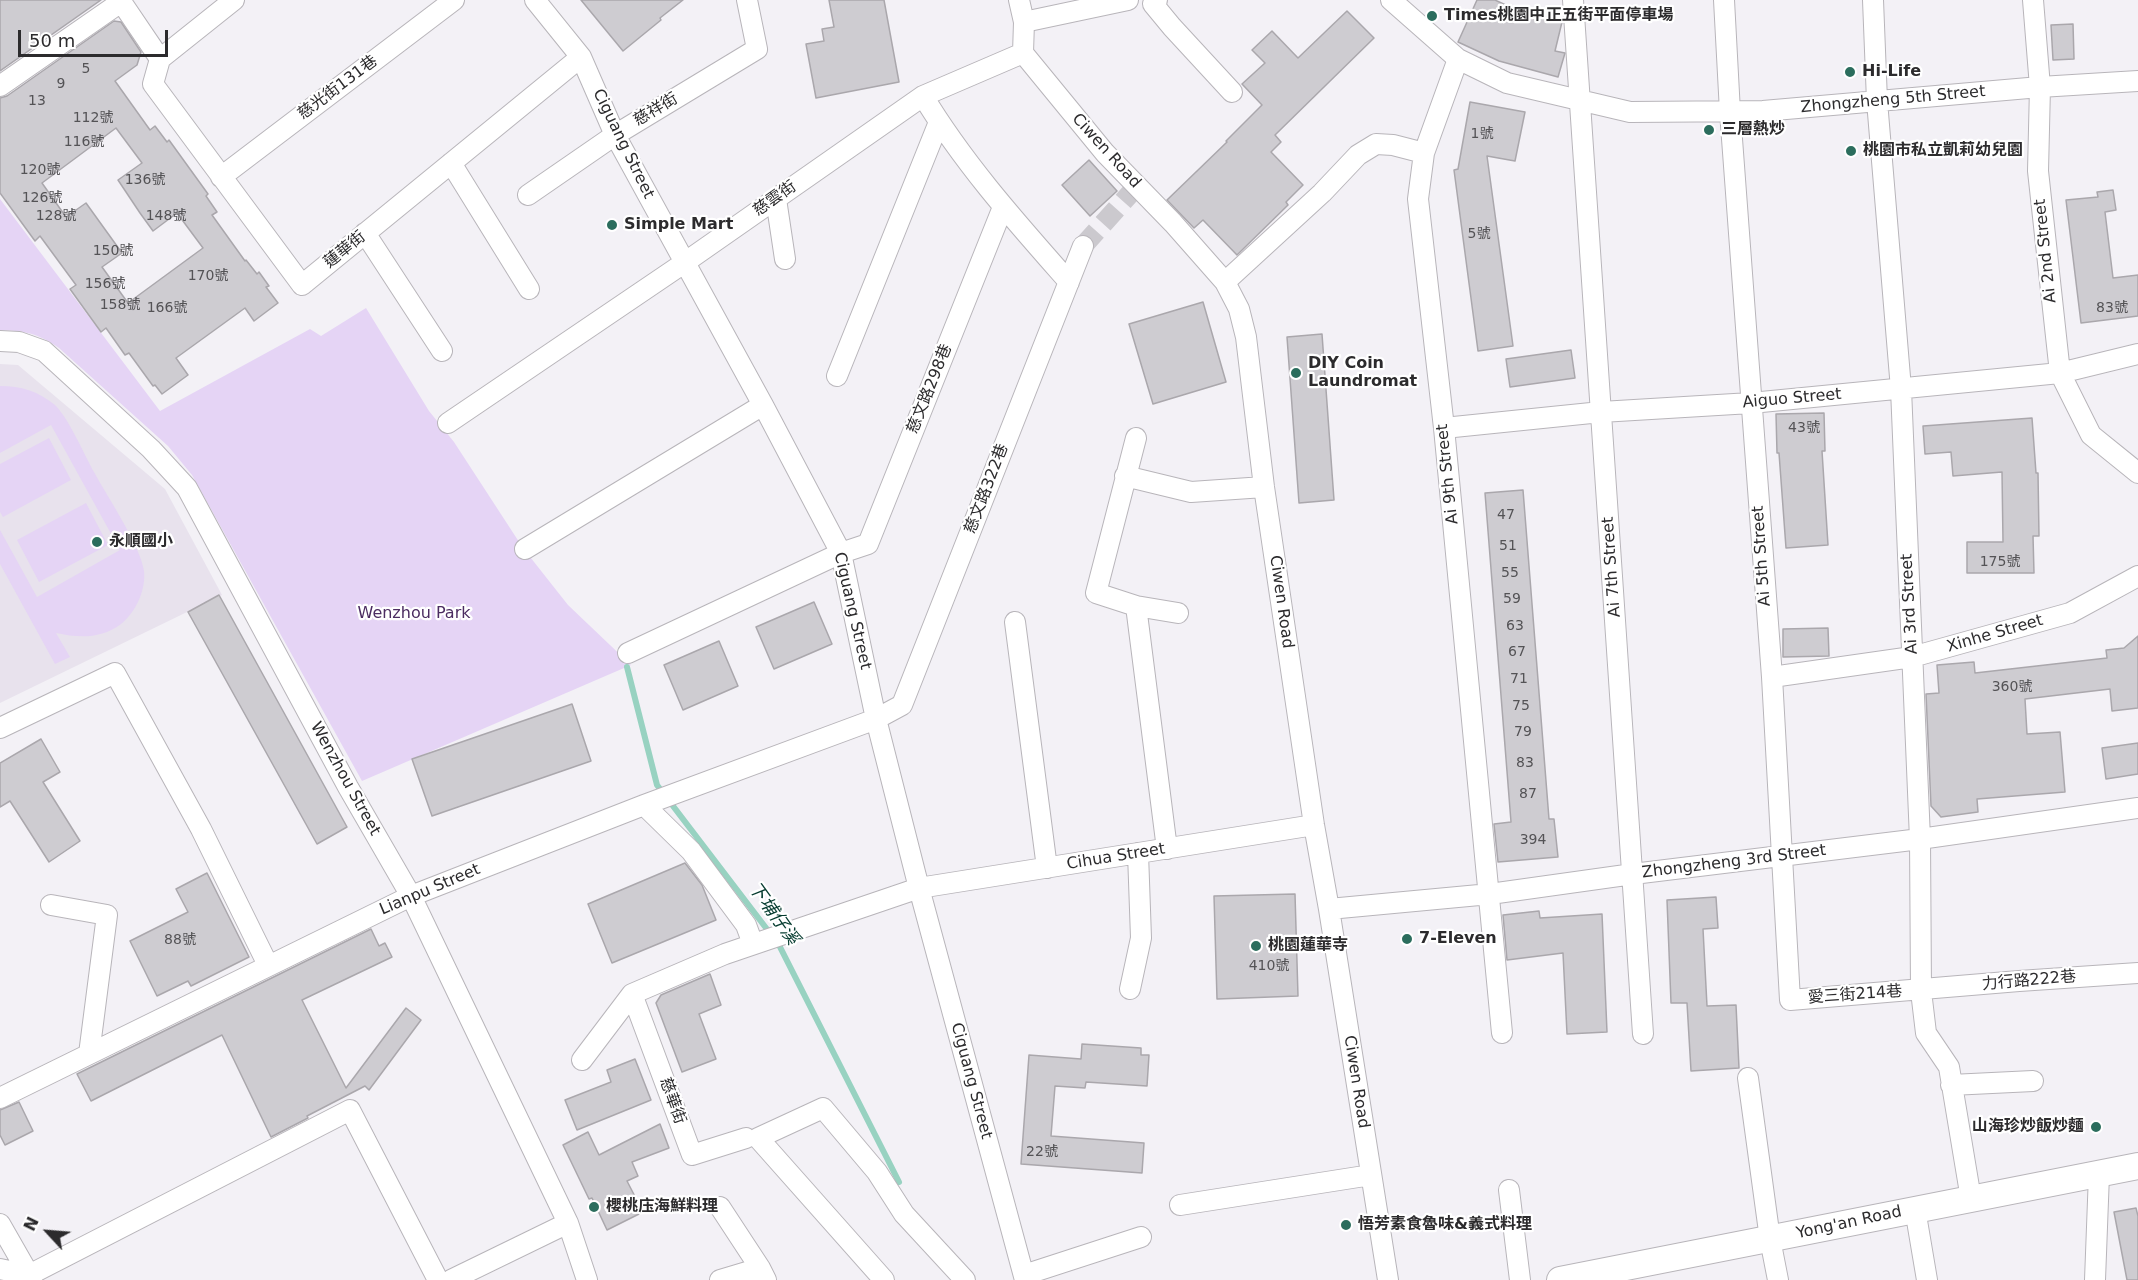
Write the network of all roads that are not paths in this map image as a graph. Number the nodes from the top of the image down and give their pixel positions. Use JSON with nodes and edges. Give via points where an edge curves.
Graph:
{"nodes":[{"id":1,"x":234,"y":0,"type":"edge"},
{"id":2,"x":454,"y":0,"type":"edge"},
{"id":3,"x":535,"y":0,"type":"edge"},
{"id":4,"x":747,"y":0,"type":"edge"},
{"id":5,"x":1019,"y":0,"type":"edge"},
{"id":6,"x":1128,"y":0,"type":"edge"},
{"id":7,"x":1391,"y":0,"type":"edge"},
{"id":8,"x":1573,"y":0,"type":"edge"},
{"id":9,"x":1724,"y":0,"type":"edge"},
{"id":10,"x":1873,"y":0,"type":"edge"},
{"id":11,"x":2033,"y":0,"type":"edge"},
{"id":12,"x":121,"y":1,"type":"edge"},
{"id":13,"x":1152,"y":1,"type":"edge"},
{"id":14,"x":1024,"y":22,"type":"junction"},
{"id":15,"x":1023,"y":53,"type":"junction"},
{"id":16,"x":581,"y":57,"type":"junction"},
{"id":17,"x":160,"y":59,"type":"junction"},
{"id":18,"x":1458,"y":59,"type":"junction"},
{"id":19,"x":2138,"y":81,"type":"edge"},
{"id":20,"x":0,"y":86,"type":"edge"},
{"id":21,"x":2040,"y":87,"type":"junction"},
{"id":22,"x":1232,"y":92,"type":"dead end"},
{"id":23,"x":923,"y":96,"type":"junction"},
{"id":24,"x":1579,"y":101,"type":"junction"},
{"id":25,"x":1877,"y":101,"type":"junction"},
{"id":26,"x":1730,"y":112,"type":"junction"},
{"id":27,"x":939,"y":122,"type":"junction"},
{"id":28,"x":615,"y":135,"type":"junction"},
{"id":29,"x":1424,"y":153,"type":"junction"},
{"id":30,"x":451,"y":163,"type":"junction"},
{"id":31,"x":221,"y":177,"type":"junction"},
{"id":32,"x":528,"y":195,"type":"dead end"},
{"id":33,"x":776,"y":199,"type":"junction"},
{"id":34,"x":1003,"y":207,"type":"junction"},
{"id":35,"x":366,"y":233,"type":"junction"},
{"id":36,"x":1083,"y":246,"type":"tunnel mouth"},
{"id":37,"x":785,"y":259,"type":"dead end"},
{"id":38,"x":684,"y":263,"type":"junction"},
{"id":39,"x":1069,"y":282,"type":"junction"},
{"id":40,"x":1225,"y":282,"type":"junction"},
{"id":41,"x":530,"y":290,"type":"dead end"},
{"id":42,"x":10,"y":342,"type":"edge"},
{"id":43,"x":442,"y":351,"type":"dead end"},
{"id":44,"x":2138,"y":354,"type":"edge"},
{"id":45,"x":2060,"y":374,"type":"junction"},
{"id":46,"x":837,"y":376,"type":"dead end"},
{"id":47,"x":1900,"y":389,"type":"junction"},
{"id":48,"x":1751,"y":403,"type":"junction"},
{"id":49,"x":763,"y":405,"type":"junction"},
{"id":50,"x":1601,"y":412,"type":"junction"},
{"id":51,"x":448,"y":423,"type":"dead end"},
{"id":52,"x":1444,"y":428,"type":"junction"},
{"id":53,"x":1136,"y":438,"type":"dead end"},
{"id":54,"x":2138,"y":473,"type":"edge"},
{"id":55,"x":1125,"y":476,"type":"junction"},
{"id":56,"x":1264,"y":487,"type":"junction"},
{"id":57,"x":525,"y":549,"type":"dead end"},
{"id":58,"x":841,"y":553,"type":"junction"},
{"id":59,"x":2138,"y":576,"type":"edge"},
{"id":60,"x":1136,"y":606,"type":"junction"},
{"id":61,"x":1178,"y":613,"type":"dead end"},
{"id":62,"x":1015,"y":622,"type":"dead end"},
{"id":63,"x":628,"y":652,"type":"dead end"},
{"id":64,"x":1912,"y":657,"type":"junction"},
{"id":65,"x":1772,"y":677,"type":"junction"},
{"id":66,"x":876,"y":719,"type":"junction"},
{"id":67,"x":0,"y":728,"type":"edge"},
{"id":68,"x":659,"y":800,"type":"junction"},
{"id":69,"x":2138,"y":808,"type":"edge"},
{"id":70,"x":1314,"y":825,"type":"junction"},
{"id":71,"x":1920,"y":839,"type":"junction"},
{"id":72,"x":1167,"y":849,"type":"junction"},
{"id":73,"x":1138,"y":853,"type":"junction"},
{"id":74,"x":1782,"y":856,"type":"junction"},
{"id":75,"x":1047,"y":868,"type":"junction"},
{"id":76,"x":1633,"y":874,"type":"junction"},
{"id":77,"x":919,"y":888,"type":"junction"},
{"id":78,"x":1490,"y":894,"type":"junction"},
{"id":79,"x":411,"y":896,"type":"junction"},
{"id":80,"x":51,"y":905,"type":"dead end"},
{"id":81,"x":1329,"y":909,"type":"junction"},
{"id":82,"x":758,"y":942,"type":"junction"},
{"id":83,"x":268,"y":964,"type":"junction"},
{"id":84,"x":2138,"y":973,"type":"edge"},
{"id":85,"x":1130,"y":989,"type":"dead end"},
{"id":86,"x":1921,"y":991,"type":"junction"},
{"id":87,"x":632,"y":994,"type":"junction"},
{"id":88,"x":1790,"y":1000,"type":"joint"},
{"id":89,"x":1502,"y":1033,"type":"dead end"},
{"id":90,"x":1643,"y":1034,"type":"dead end"},
{"id":91,"x":89,"y":1054,"type":"junction"},
{"id":92,"x":582,"y":1060,"type":"dead end"},
{"id":93,"x":1748,"y":1078,"type":"dead end"},
{"id":94,"x":2033,"y":1081,"type":"dead end"},
{"id":95,"x":1952,"y":1085,"type":"junction"},
{"id":96,"x":0,"y":1098,"type":"edge"},
{"id":97,"x":752,"y":1138,"type":"junction"},
{"id":98,"x":2138,"y":1166,"type":"edge"},
{"id":99,"x":2099,"y":1174,"type":"junction"},
{"id":100,"x":1371,"y":1176,"type":"junction"},
{"id":101,"x":1509,"y":1190,"type":"dead end"},
{"id":102,"x":1971,"y":1199,"type":"junction"},
{"id":103,"x":1180,"y":1205,"type":"dead end"},
{"id":104,"x":720,"y":1207,"type":"dead end"},
{"id":105,"x":1915,"y":1209,"type":"junction"},
{"id":106,"x":568,"y":1222,"type":"junction"},
{"id":107,"x":0,"y":1224,"type":"edge"},
{"id":108,"x":1141,"y":1237,"type":"dead end"},
{"id":109,"x":1770,"y":1239,"type":"junction"},
{"id":110,"x":0,"y":1269,"type":"edge"},
{"id":111,"x":763,"y":1274,"type":"edge"},
{"id":112,"x":30,"y":1277,"type":"edge"},
{"id":113,"x":955,"y":1277,"type":"edge"},
{"id":114,"x":1024,"y":1277,"type":"edge"},
{"id":115,"x":438,"y":1280,"type":"edge"},
{"id":116,"x":451,"y":1280,"type":"edge"},
{"id":117,"x":586,"y":1280,"type":"edge"},
{"id":118,"x":720,"y":1280,"type":"edge"},
{"id":119,"x":884,"y":1280,"type":"edge"},
{"id":120,"x":1388,"y":1280,"type":"edge"},
{"id":121,"x":1520,"y":1280,"type":"edge"},
{"id":122,"x":1560,"y":1280,"type":"edge"},
{"id":123,"x":1778,"y":1280,"type":"edge"},
{"id":124,"x":1927,"y":1280,"type":"edge"},
{"id":125,"x":2095,"y":1280,"type":"edge"}],
"edges":[{"from":1,"to":17,"type":"street"},
{"from":2,"to":31,"type":"street","name":"慈光街131巷"},
{"from":3,"to":16,"type":"street","name":"Ciguang Street"},
{"from":4,"to":28,"type":"street","name":"慈祥街","via":[[757,49]]},
{"from":5,"to":14,"type":"street"},
{"from":6,"to":14,"type":"street"},
{"from":7,"to":18,"type":"street","name":"Zhongzheng 5th Street"},
{"from":8,"to":24,"type":"street","name":"Ai 7th Street"},
{"from":9,"to":26,"type":"street","name":"Ai 5th Street"},
{"from":10,"to":25,"type":"street","name":"Ai 3rd Street"},
{"from":11,"to":21,"type":"street","name":"Ai 2nd Street"},
{"from":12,"to":17,"type":"street"},
{"from":12,"to":20,"type":"street"},
{"from":13,"to":22,"type":"street"},
{"from":14,"to":15,"type":"street"},
{"from":15,"to":23,"type":"street","name":"慈雲街"},
{"from":15,"to":40,"type":"street","name":"Ciwen Road","via":[[1105,153]]},
{"from":16,"to":28,"type":"street","name":"Ciguang Street"},
{"from":16,"to":30,"type":"street","name":"蓮華街"},
{"from":17,"to":31,"type":"street","name":"蓮華街","via":[[153,84]]},
{"from":18,"to":24,"type":"street","name":"Zhongzheng 5th Street","via":[[1507,83]]},
{"from":18,"to":29,"type":"street","name":"Ai 9th Street"},
{"from":19,"to":21,"type":"street","name":"Zhongzheng 5th Street"},
{"from":21,"to":25,"type":"street","name":"Zhongzheng 5th Street"},
{"from":21,"to":45,"type":"street","name":"Ai 2nd Street","via":[[2038,171]]},
{"from":23,"to":27,"type":"street"},
{"from":23,"to":33,"type":"street","name":"慈雲街"},
{"from":24,"to":26,"type":"street","name":"Zhongzheng 5th Street","via":[[1630,112]]},
{"from":24,"to":50,"type":"street","name":"Ai 7th Street"},
{"from":25,"to":26,"type":"street","name":"Zhongzheng 5th Street"},
{"from":25,"to":47,"type":"street","name":"Ai 3rd Street"},
{"from":26,"to":48,"type":"street","name":"Ai 5th Street"},
{"from":27,"to":34,"type":"street"},
{"from":27,"to":46,"type":"street"},
{"from":28,"to":32,"type":"street","name":"慈祥街"},
{"from":28,"to":38,"type":"street","name":"Ciguang Street"},
{"from":29,"to":40,"type":"street","via":[[1376,144],[1358,154],[1322,193]]},
{"from":29,"to":52,"type":"street","name":"Ai 9th Street","via":[[1418,199]]},
{"from":30,"to":35,"type":"street","name":"蓮華街"},
{"from":30,"to":41,"type":"street"},
{"from":31,"to":35,"type":"street","name":"蓮華街","via":[[302,285]]},
{"from":33,"to":37,"type":"street"},
{"from":33,"to":38,"type":"street","name":"慈雲街"},
{"from":34,"to":39,"type":"street"},
{"from":34,"to":58,"type":"street","name":"慈文路298巷","via":[[868,544]]},
{"from":35,"to":43,"type":"street"},
{"from":36,"to":39,"type":"street","name":"慈文路322巷"},
{"from":38,"to":49,"type":"street","name":"Ciguang Street"},
{"from":38,"to":51,"type":"street","name":"慈雲街"},
{"from":39,"to":66,"type":"street","name":"慈文路322巷","via":[[902,705]]},
{"from":40,"to":56,"type":"street","name":"Ciwen Road","via":[[1239,309],[1246,337]]},
{"from":42,"to":79,"type":"street","name":"Wenzhou Street","via":[[44,351],[151,449],[187,488]]},
{"from":44,"to":45,"type":"street","name":"Aiguo Street"},
{"from":45,"to":47,"type":"street","name":"Aiguo Street"},
{"from":45,"to":54,"type":"street","name":"Ai 2nd Street","via":[[2091,435]]},
{"from":47,"to":48,"type":"street","name":"Aiguo Street"},
{"from":47,"to":64,"type":"street","name":"Ai 3rd Street"},
{"from":48,"to":50,"type":"street","name":"Aiguo Street"},
{"from":48,"to":65,"type":"street","name":"Ai 5th Street"},
{"from":49,"to":57,"type":"street"},
{"from":49,"to":58,"type":"street","name":"Ciguang Street"},
{"from":50,"to":52,"type":"street","name":"Aiguo Street"},
{"from":50,"to":76,"type":"street","name":"Ai 7th Street"},
{"from":52,"to":78,"type":"street","name":"Ai 9th Street"},
{"from":53,"to":55,"type":"street"},
{"from":55,"to":56,"type":"street","via":[[1191,492]]},
{"from":55,"to":60,"type":"street","via":[[1096,593]]},
{"from":56,"to":70,"type":"street","name":"Ciwen Road"},
{"from":58,"to":63,"type":"street","name":"慈文路298巷"},
{"from":58,"to":66,"type":"street","name":"Ciguang Street"},
{"from":59,"to":64,"type":"street","name":"Xinhe Street","via":[[2070,613]]},
{"from":60,"to":61,"type":"street"},
{"from":60,"to":72,"type":"street"},
{"from":62,"to":75,"type":"street"},
{"from":64,"to":65,"type":"street","name":"Xinhe Street"},
{"from":64,"to":71,"type":"street","name":"Ai 3rd Street"},
{"from":65,"to":74,"type":"street","name":"Ai 5th Street"},
{"from":66,"to":68,"type":"street","name":"Lianpu Street"},
{"from":66,"to":77,"type":"street","name":"Ciguang Street"},
{"from":67,"to":83,"type":"street","via":[[115,673],[201,828]]},
{"from":68,"to":79,"type":"street","name":"Lianpu Street"},
{"from":68,"to":82,"type":"street"},
{"from":69,"to":71,"type":"street","name":"Zhongzheng 3rd Street"},
{"from":70,"to":72,"type":"street","name":"Cihua Street"},
{"from":70,"to":81,"type":"street","name":"Ciwen Road"},
{"from":71,"to":74,"type":"street","name":"Zhongzheng 3rd Street"},
{"from":71,"to":86,"type":"street","name":"Ai 3rd Street"},
{"from":72,"to":73,"type":"street","name":"Cihua Street"},
{"from":73,"to":75,"type":"street","name":"Cihua Street"},
{"from":73,"to":85,"type":"street","via":[[1141,938]]},
{"from":74,"to":76,"type":"street","name":"Zhongzheng 3rd Street"},
{"from":74,"to":88,"type":"street","name":"Ai 5th Street"},
{"from":75,"to":77,"type":"street","name":"Cihua Street"},
{"from":76,"to":78,"type":"street","name":"Zhongzheng 3rd Street"},
{"from":76,"to":90,"type":"street","name":"Ai 7th Street"},
{"from":77,"to":82,"type":"street"},
{"from":77,"to":114,"type":"street","name":"Ciguang Street"},
{"from":78,"to":81,"type":"street","name":"Zhongzheng 3rd Street"},
{"from":78,"to":89,"type":"street","name":"Ai 9th Street"},
{"from":79,"to":83,"type":"street","name":"Lianpu Street"},
{"from":79,"to":106,"type":"street","name":"Wenzhou Street"},
{"from":80,"to":91,"type":"street","via":[[107,915]]},
{"from":81,"to":100,"type":"street","name":"Ciwen Road"},
{"from":82,"to":87,"type":"street"},
{"from":83,"to":91,"type":"street","name":"Lianpu Street"},
{"from":84,"to":86,"type":"street","name":"力行路222巷"},
{"from":86,"to":88,"type":"street","name":"愛三街214巷"},
{"from":86,"to":95,"type":"street","name":"Ai 3rd Street","via":[[1926,1033],[1948,1067]]},
{"from":87,"to":92,"type":"street"},
{"from":87,"to":97,"type":"street","name":"慈華街","via":[[692,1155]]},
{"from":91,"to":96,"type":"street","name":"Lianpu Street"},
{"from":93,"to":109,"type":"street"},
{"from":94,"to":95,"type":"street"},
{"from":95,"to":102,"type":"street","name":"Ai 3rd Street"},
{"from":97,"to":113,"type":"street","via":[[824,1108]]},
{"from":97,"to":119,"type":"street"},
{"from":98,"to":99,"type":"main road","name":"Yong'an Road"},
{"from":99,"to":102,"type":"main road","name":"Yong'an Road"},
{"from":99,"to":125,"type":"street"},
{"from":100,"to":103,"type":"street"},
{"from":100,"to":120,"type":"street","name":"Ciwen Road"},
{"from":101,"to":121,"type":"street"},
{"from":102,"to":105,"type":"main road","name":"Yong'an Road"},
{"from":104,"to":111,"type":"street"},
{"from":105,"to":109,"type":"main road","name":"Yong'an Road"},
{"from":105,"to":124,"type":"street"},
{"from":106,"to":116,"type":"street"},
{"from":106,"to":117,"type":"street","name":"Wenzhou Street"},
{"from":107,"to":112,"type":"street"},
{"from":108,"to":114,"type":"street"},
{"from":109,"to":122,"type":"main road","name":"Yong'an Road"},
{"from":109,"to":123,"type":"street"},
{"from":110,"to":112,"type":"street"},
{"from":111,"to":118,"type":"street"},
{"from":112,"to":115,"type":"street","via":[[350,1110]]}]}
